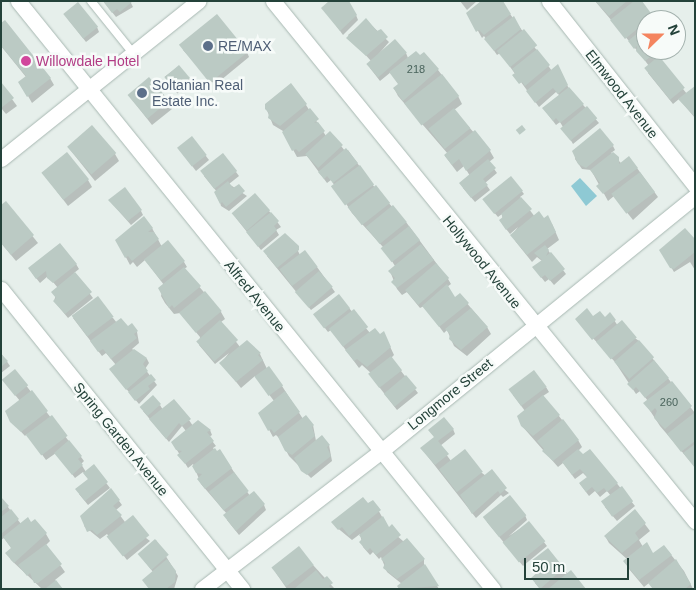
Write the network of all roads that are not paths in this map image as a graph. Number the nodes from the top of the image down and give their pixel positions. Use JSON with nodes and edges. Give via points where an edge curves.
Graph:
{"nodes":[{"id":1,"x":18,"y":1,"type":"edge"},
{"id":2,"x":92,"y":1,"type":"edge"},
{"id":3,"x":198,"y":1,"type":"edge"},
{"id":4,"x":273,"y":1,"type":"edge"},
{"id":5,"x":549,"y":1,"type":"edge"},
{"id":6,"x":133,"y":53,"type":"junction"},
{"id":7,"x":87,"y":88,"type":"junction"},
{"id":8,"x":1,"y":159,"type":"edge"},
{"id":9,"x":695,"y":186,"type":"edge"},
{"id":10,"x":695,"y":196,"type":"edge"},
{"id":11,"x":1,"y":289,"type":"edge"},
{"id":12,"x":533,"y":325,"type":"junction"},
{"id":13,"x":380,"y":452,"type":"junction"},
{"id":14,"x":695,"y":521,"type":"edge"},
{"id":15,"x":226,"y":569,"type":"junction"},
{"id":16,"x":202,"y":589,"type":"edge"},
{"id":17,"x":242,"y":589,"type":"edge"},
{"id":18,"x":493,"y":589,"type":"edge"}],
"edges":[{"from":1,"to":7,"type":"street","name":"Alfred Avenue"},
{"from":2,"to":6,"type":"lane"},
{"from":3,"to":6,"type":"street"},
{"from":4,"to":12,"type":"street","name":"Hollywood Avenue"},
{"from":5,"to":9,"type":"street","name":"Elmwood Avenue"},
{"from":6,"to":7,"type":"street"},
{"from":7,"to":8,"type":"street"},
{"from":7,"to":13,"type":"street","name":"Alfred Avenue"},
{"from":10,"to":12,"type":"street","name":"Longmore Street"},
{"from":11,"to":15,"type":"street","name":"Spring Garden Avenue"},
{"from":12,"to":13,"type":"street","name":"Longmore Street"},
{"from":12,"to":14,"type":"street","name":"Hollywood Avenue"},
{"from":13,"to":15,"type":"street","name":"Longmore Street"},
{"from":13,"to":18,"type":"street","name":"Alfred Avenue"},
{"from":15,"to":16,"type":"street","name":"Longmore Street"},
{"from":15,"to":17,"type":"street","name":"Spring Garden Avenue"}]}
